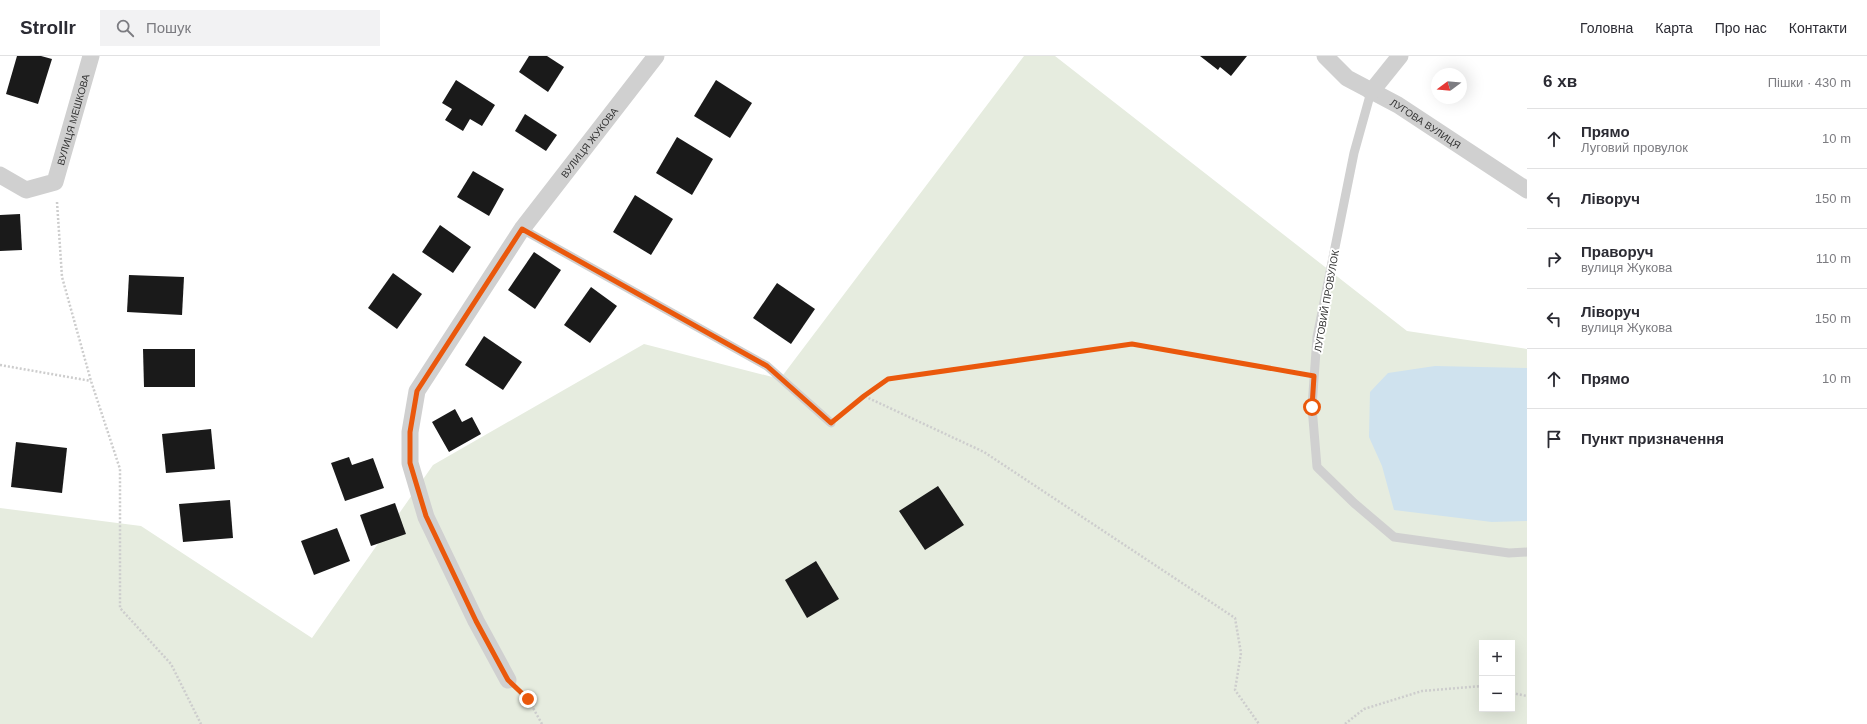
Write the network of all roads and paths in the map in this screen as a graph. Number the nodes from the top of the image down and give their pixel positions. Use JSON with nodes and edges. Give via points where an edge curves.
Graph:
{"nodes":[{"id":1,"x":91,"y":56,"type":"edge"},
{"id":2,"x":656,"y":56,"type":"edge"},
{"id":3,"x":1325,"y":56,"type":"edge"},
{"id":4,"x":1400,"y":56,"type":"edge"},
{"id":5,"x":1371,"y":92,"type":"junction"},
{"id":6,"x":0,"y":175,"type":"edge"},
{"id":7,"x":55,"y":182,"type":"junction"},
{"id":8,"x":1527,"y":190,"type":"edge"},
{"id":9,"x":522,"y":229,"type":"junction"},
{"id":10,"x":0,"y":365,"type":"edge"},
{"id":11,"x":1314,"y":376,"type":"junction"},
{"id":12,"x":91,"y":381,"type":"junction"},
{"id":13,"x":864,"y":396,"type":"junction"},
{"id":14,"x":831,"y":423,"type":"joint"},
{"id":15,"x":1527,"y":552,"type":"edge"},
{"id":16,"x":508,"y":680,"type":"joint"},
{"id":17,"x":1479,"y":686,"type":"edge"},
{"id":18,"x":1515,"y":694,"type":"edge"},
{"id":19,"x":1527,"y":696,"type":"edge"},
{"id":20,"x":201,"y":724,"type":"edge"},
{"id":21,"x":542,"y":724,"type":"edge"},
{"id":22,"x":1259,"y":724,"type":"edge"},
{"id":23,"x":1345,"y":724,"type":"edge"}],
"edges":[{"from":1,"to":7,"type":"street","name":"ВУЛИЦЯ МЕШКОВА"},
{"from":2,"to":9,"type":"street","name":"ВУЛИЦЯ ЖУКОВА"},
{"from":3,"to":5,"type":"street","name":"ЛУГОВА ВУЛИЦЯ","via":[[1347,78]]},
{"from":4,"to":5,"type":"street"},
{"from":5,"to":8,"type":"street","name":"ЛУГОВА ВУЛИЦЯ","via":[[1398,105]]},
{"from":5,"to":11,"type":"lane","name":"ЛУГОВИЙ ПРОВУЛОК","via":[[1354,153],[1319,329]]},
{"from":6,"to":7,"type":"street","via":[[26,190]]},
{"from":7,"to":12,"type":"path","via":[[62,277]]},
{"from":9,"to":14,"type":"lane","via":[[767,366]]},
{"from":9,"to":16,"type":"street","name":"ВУЛИЦЯ ЖУКОВА","via":[[417,391],[410,432],[410,463],[426,516],[476,621]]},
{"from":10,"to":12,"type":"path"},
{"from":11,"to":13,"type":"path","via":[[1132,344],[888,379]]},
{"from":11,"to":15,"type":"lane","name":"ЛУГОВИЙ ПРОВУЛОК","via":[[1312,407],[1317,467],[1354,504],[1394,537],[1509,553]]},
{"from":12,"to":20,"type":"path","via":[[120,469],[120,608],[171,664]]},
{"from":13,"to":14,"type":"path"},
{"from":13,"to":22,"type":"path","via":[[984,452],[1235,618],[1241,653],[1234,690]]},
{"from":16,"to":21,"type":"path","via":[[528,699]]},
{"from":17,"to":23,"type":"path","via":[[1422,691],[1364,710]]},
{"from":18,"to":19,"type":"path"}]}
